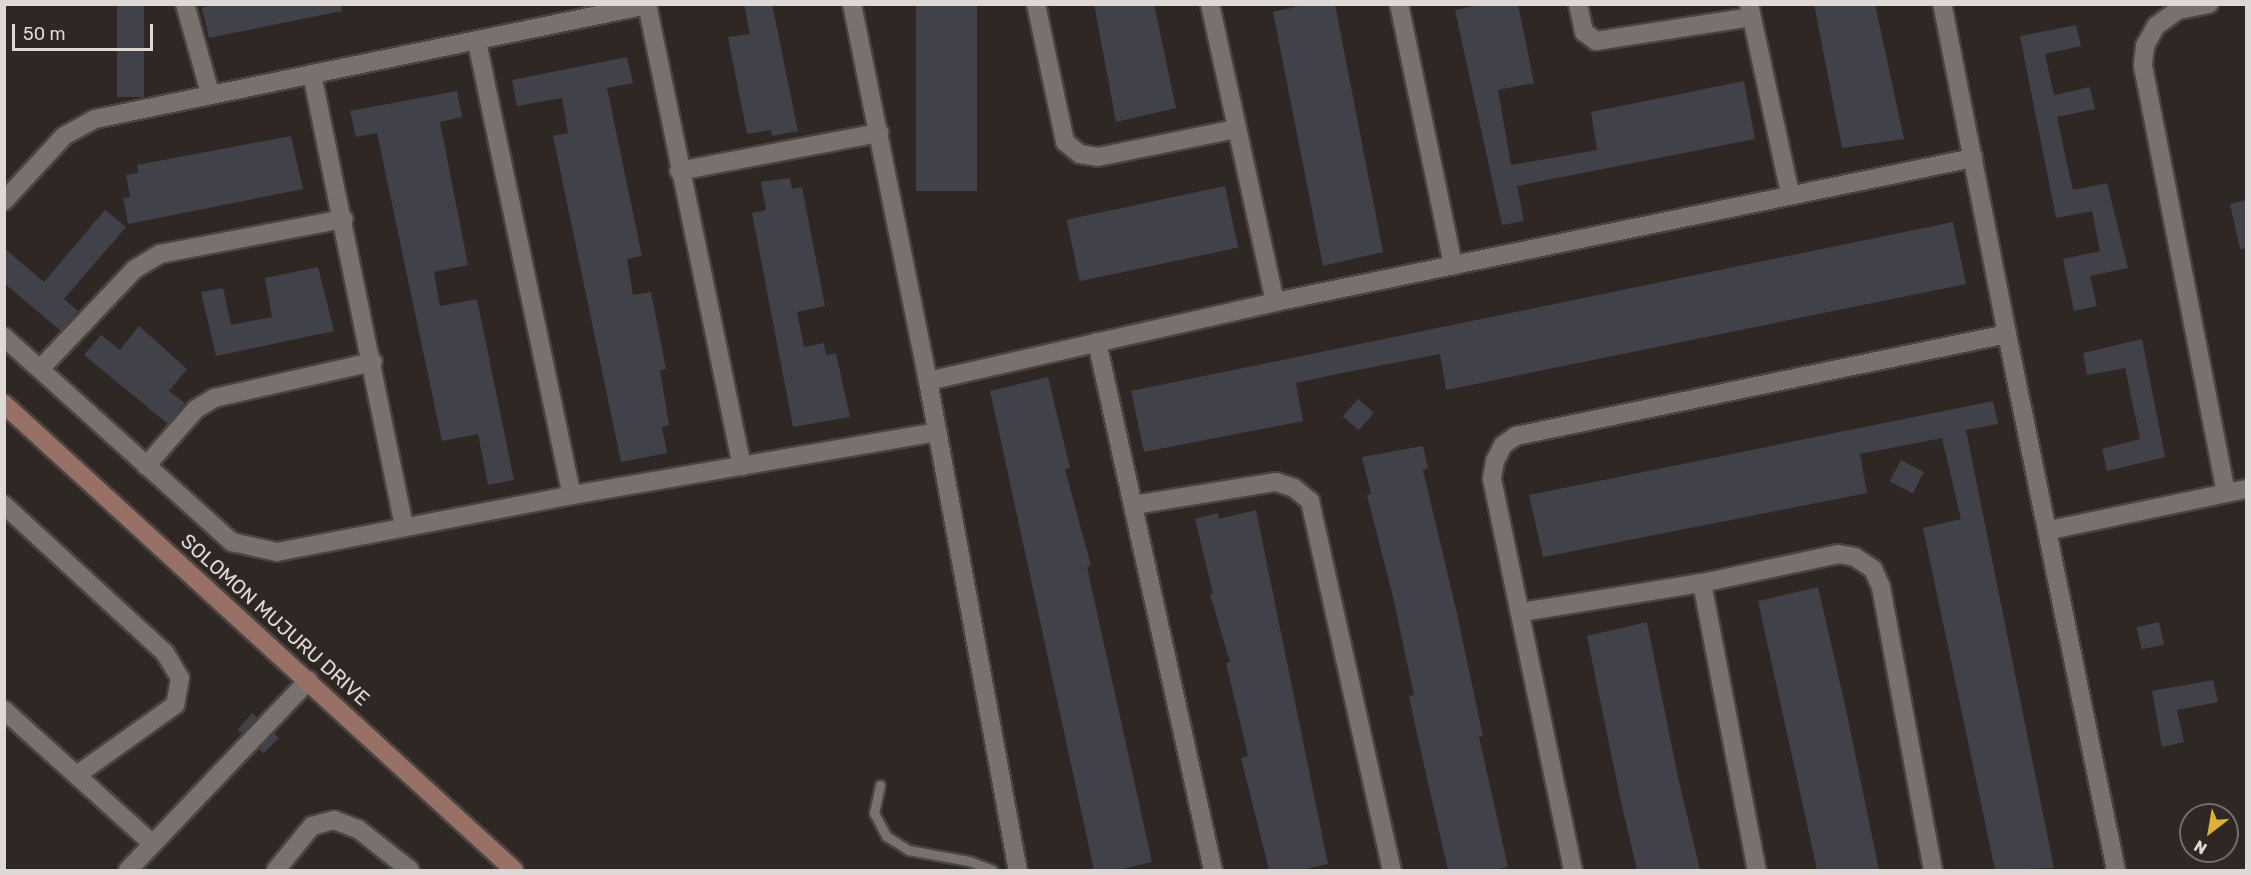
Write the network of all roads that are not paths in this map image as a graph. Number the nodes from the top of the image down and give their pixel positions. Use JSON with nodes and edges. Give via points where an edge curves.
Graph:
{"nodes":[{"id":1,"x":185,"y":4,"type":"edge"},
{"id":2,"x":852,"y":4,"type":"edge"},
{"id":3,"x":1036,"y":4,"type":"edge"},
{"id":4,"x":1210,"y":4,"type":"edge"},
{"id":5,"x":1399,"y":4,"type":"edge"},
{"id":6,"x":1578,"y":4,"type":"edge"},
{"id":7,"x":1942,"y":4,"type":"edge"},
{"id":8,"x":2209,"y":4,"type":"edge"},
{"id":9,"x":647,"y":5,"type":"edge"},
{"id":10,"x":1750,"y":11,"type":"edge"},
{"id":11,"x":477,"y":42,"type":"junction"},
{"id":12,"x":312,"y":74,"type":"junction"},
{"id":13,"x":210,"y":93,"type":"junction"},
{"id":14,"x":1236,"y":129,"type":"junction"},
{"id":15,"x":879,"y":133,"type":"junction"},
{"id":16,"x":1973,"y":158,"type":"junction"},
{"id":17,"x":679,"y":171,"type":"junction"},
{"id":18,"x":1790,"y":193,"type":"junction"},
{"id":19,"x":4,"y":201,"type":"edge"},
{"id":20,"x":344,"y":219,"type":"junction"},
{"id":21,"x":1453,"y":265,"type":"junction"},
{"id":22,"x":1275,"y":302,"type":"junction"},
{"id":23,"x":2007,"y":334,"type":"junction"},
{"id":24,"x":4,"y":337,"type":"edge"},
{"id":25,"x":1097,"y":342,"type":"junction"},
{"id":26,"x":373,"y":362,"type":"junction"},
{"id":27,"x":40,"y":369,"type":"junction"},
{"id":28,"x":928,"y":381,"type":"junction"},
{"id":29,"x":4,"y":404,"type":"edge"},
{"id":30,"x":938,"y":432,"type":"junction"},
{"id":31,"x":147,"y":466,"type":"junction"},
{"id":32,"x":742,"y":466,"type":"junction"},
{"id":33,"x":2247,"y":489,"type":"edge"},
{"id":34,"x":2226,"y":493,"type":"junction"},
{"id":35,"x":572,"y":495,"type":"junction"},
{"id":36,"x":4,"y":505,"type":"edge"},
{"id":37,"x":1134,"y":505,"type":"junction"},
{"id":38,"x":404,"y":527,"type":"junction"},
{"id":39,"x":2050,"y":530,"type":"junction"},
{"id":40,"x":1702,"y":583,"type":"junction"},
{"id":41,"x":1522,"y":612,"type":"junction"},
{"id":42,"x":309,"y":680,"type":"junction"},
{"id":43,"x":4,"y":710,"type":"edge"},
{"id":44,"x":77,"y":774,"type":"junction"},
{"id":45,"x":880,"y":786,"type":"dead end"},
{"id":46,"x":153,"y":844,"type":"junction"},
{"id":47,"x":128,"y":870,"type":"edge"},
{"id":48,"x":276,"y":870,"type":"edge"},
{"id":49,"x":410,"y":870,"type":"edge"},
{"id":50,"x":514,"y":870,"type":"edge"},
{"id":51,"x":992,"y":870,"type":"edge"},
{"id":52,"x":1018,"y":870,"type":"edge"},
{"id":53,"x":1213,"y":870,"type":"edge"},
{"id":54,"x":1392,"y":870,"type":"edge"},
{"id":55,"x":1573,"y":870,"type":"edge"},
{"id":56,"x":1757,"y":870,"type":"edge"},
{"id":57,"x":1933,"y":870,"type":"edge"},
{"id":58,"x":2116,"y":870,"type":"edge"}],
"edges":[{"from":1,"to":13,"type":"street"},
{"from":2,"to":15,"type":"street"},
{"from":3,"to":14,"type":"street","via":[[1065,142],[1080,154],[1098,157]]},
{"from":4,"to":14,"type":"street"},
{"from":5,"to":21,"type":"street"},
{"from":6,"to":10,"type":"street","via":[[1584,32],[1596,41]]},
{"from":7,"to":16,"type":"street"},
{"from":8,"to":34,"type":"street","via":[[2178,10],[2156,26],[2145,46],[2143,66]]},
{"from":9,"to":11,"type":"street"},
{"from":9,"to":17,"type":"street"},
{"from":10,"to":18,"type":"street"},
{"from":11,"to":12,"type":"street"},
{"from":11,"to":35,"type":"street"},
{"from":12,"to":13,"type":"street"},
{"from":12,"to":20,"type":"street"},
{"from":13,"to":19,"type":"street","via":[[95,119],[76,127]]},
{"from":14,"to":22,"type":"street"},
{"from":15,"to":17,"type":"street"},
{"from":15,"to":28,"type":"street"},
{"from":16,"to":18,"type":"street"},
{"from":16,"to":23,"type":"street"},
{"from":17,"to":32,"type":"street"},
{"from":18,"to":21,"type":"street"},
{"from":20,"to":26,"type":"street"},
{"from":20,"to":27,"type":"street","via":[[160,254],[135,269]]},
{"from":21,"to":22,"type":"street"},
{"from":22,"to":25,"type":"street"},
{"from":23,"to":39,"type":"street"},
{"from":23,"to":41,"type":"street","via":[[1516,436],[1503,445],[1492,478]]},
{"from":24,"to":27,"type":"street"},
{"from":25,"to":28,"type":"street"},
{"from":25,"to":37,"type":"street"},
{"from":26,"to":31,"type":"street","via":[[214,398],[196,410]]},
{"from":26,"to":38,"type":"street"},
{"from":27,"to":31,"type":"street"},
{"from":28,"to":30,"type":"street"},
{"from":29,"to":42,"type":"street","name":"SOLOMON MUJURU DRIVE"},
{"from":30,"to":32,"type":"street"},
{"from":30,"to":52,"type":"street"},
{"from":31,"to":38,"type":"street","via":[[232,542],[254,549],[277,552]]},
{"from":32,"to":35,"type":"street"},
{"from":33,"to":34,"type":"street"},
{"from":34,"to":39,"type":"street"},
{"from":35,"to":38,"type":"street"},
{"from":36,"to":44,"type":"street","via":[[165,653],[180,678],[175,705]]},
{"from":37,"to":53,"type":"street"},
{"from":37,"to":54,"type":"street","via":[[1276,482],[1294,488],[1310,501]]},
{"from":39,"to":58,"type":"street"},
{"from":40,"to":41,"type":"street"},
{"from":40,"to":56,"type":"street"},
{"from":40,"to":57,"type":"street","via":[[1838,554],[1856,557],[1873,569],[1881,587]]},
{"from":41,"to":55,"type":"street"},
{"from":42,"to":46,"type":"street"},
{"from":42,"to":50,"type":"street","name":"SOLOMON MUJURU DRIVE"},
{"from":43,"to":44,"type":"street"},
{"from":44,"to":46,"type":"street"},
{"from":45,"to":51,"type":"lane","via":[[874,813],[886,836],[908,850],[969,861]]},
{"from":46,"to":47,"type":"street"},
{"from":48,"to":49,"type":"street","via":[[312,826],[334,820],[358,829]]}]}
